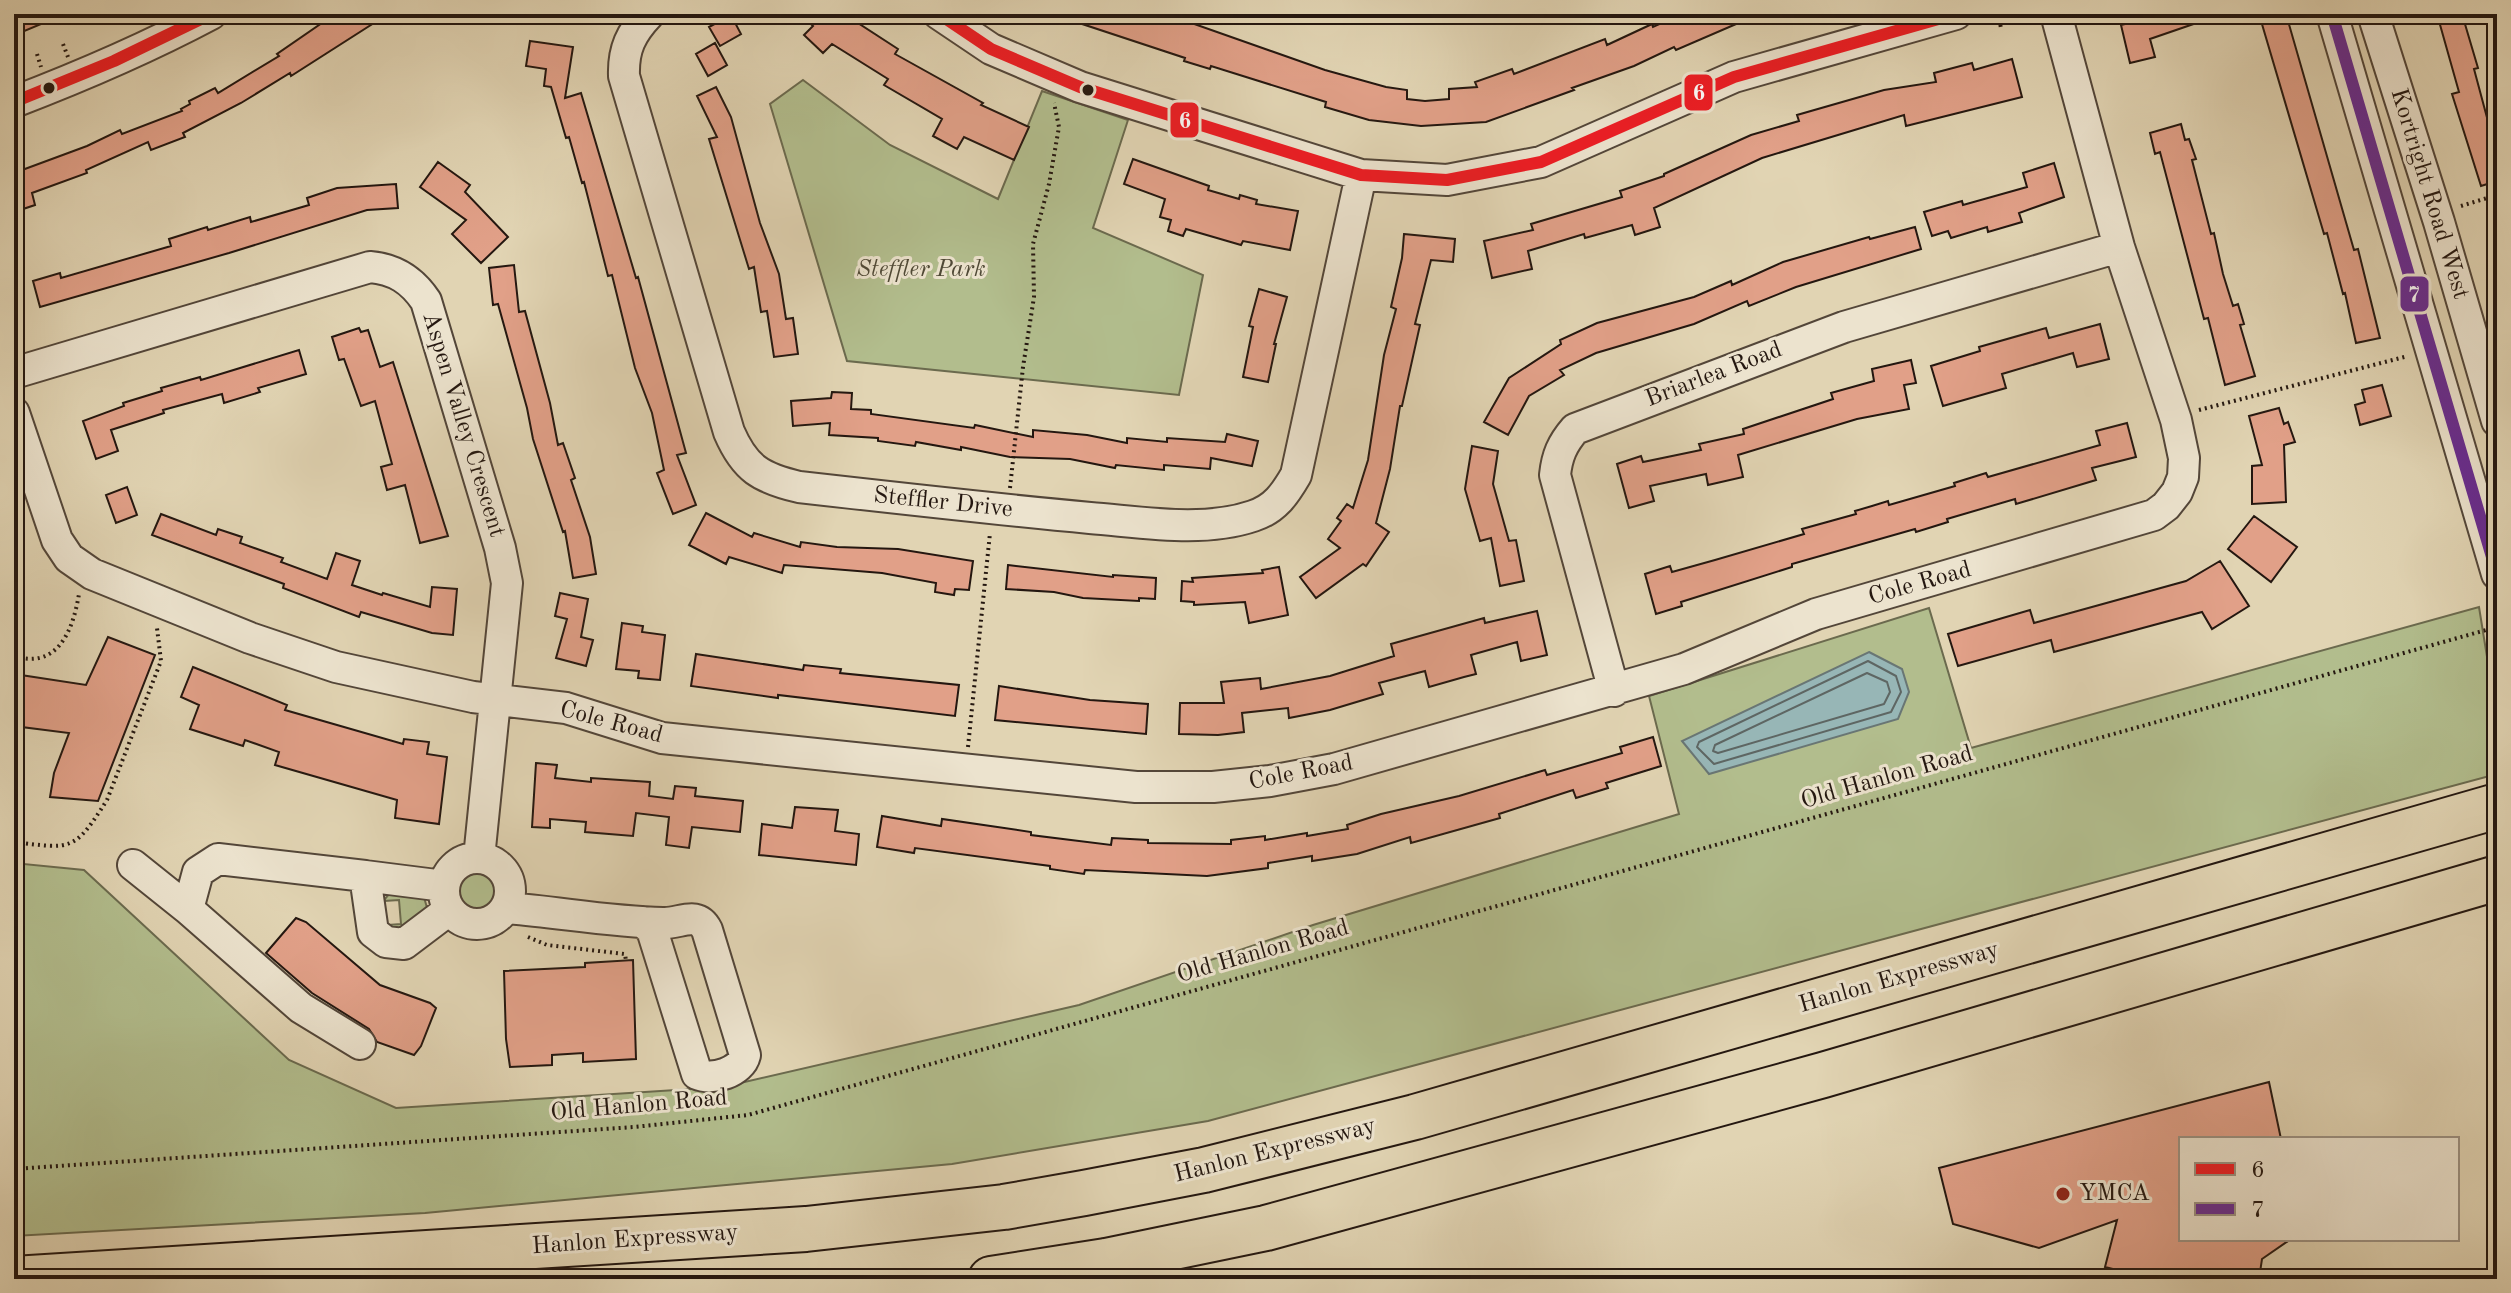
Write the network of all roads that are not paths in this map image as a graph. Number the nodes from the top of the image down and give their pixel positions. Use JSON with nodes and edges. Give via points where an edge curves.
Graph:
{"nodes":[{"id":1,"x":211,"y":14,"type":"edge"},
{"id":2,"x":649,"y":14,"type":"edge"},
{"id":3,"x":939,"y":14,"type":"edge"},
{"id":4,"x":1956,"y":14,"type":"edge"},
{"id":5,"x":2056,"y":14,"type":"edge"},
{"id":6,"x":2332,"y":14,"type":"edge"},
{"id":7,"x":2373,"y":14,"type":"edge"},
{"id":8,"x":14,"y":102,"type":"edge"},
{"id":9,"x":1361,"y":175,"type":"junction"},
{"id":10,"x":2119,"y":247,"type":"junction"},
{"id":11,"x":14,"y":373,"type":"edge"},
{"id":12,"x":14,"y":413,"type":"edge"},
{"id":13,"x":2497,"y":421,"type":"edge"},
{"id":14,"x":2497,"y":574,"type":"edge"},
{"id":15,"x":1614,"y":691,"type":"junction"},
{"id":16,"x":496,"y":700,"type":"junction"},
{"id":17,"x":2497,"y":806,"type":"edge"},
{"id":18,"x":479,"y":858,"type":"junction"},
{"id":19,"x":133,"y":865,"type":"dead end"},
{"id":20,"x":365,"y":876,"type":"junction"},
{"id":21,"x":2497,"y":878,"type":"edge"},
{"id":22,"x":447,"y":898,"type":"junction"},
{"id":23,"x":506,"y":908,"type":"junction"},
{"id":24,"x":188,"y":909,"type":"junction"},
{"id":25,"x":643,"y":922,"type":"junction"},
{"id":26,"x":360,"y":1044,"type":"dead end"},
{"id":27,"x":14,"y":1279,"type":"edge"},
{"id":28,"x":991,"y":1279,"type":"edge"}],
"edges":[{"from":1,"to":8,"type":"street","via":[[98,69]]},
{"from":2,"to":9,"type":"street","name":"Steffler Drive","via":[[626,46],[624,76],[724,416],[737,449],[759,473],[799,487],[1181,524],[1233,521],[1276,504],[1296,475]]},
{"from":3,"to":9,"type":"street","via":[[991,49],[1080,87]]},
{"from":4,"to":9,"type":"street","via":[[1734,77],[1541,162],[1447,180]]},
{"from":5,"to":10,"type":"street","name":"Cole Road"},
{"from":6,"to":14,"type":"street","name":"Kortright Road West"},
{"from":7,"to":13,"type":"street","name":"Kortright Road West"},
{"from":10,"to":15,"type":"street","name":"Briarlea Road","via":[[1844,327],[1575,429],[1557,457],[1555,475]]},
{"from":10,"to":15,"type":"street","name":"Cole Road","via":[[2184,458],[2183,477],[2166,506],[2154,515],[1816,614],[1684,669]]},
{"from":11,"to":16,"type":"street","name":"Aspen Valley Crescent","via":[[370,267],[412,282],[426,301],[505,565]]},
{"from":12,"to":16,"type":"street","name":"Cole Road","via":[[57,540],[81,567],[250,638],[322,662]]},
{"from":15,"to":16,"type":"street","name":"Cole Road","via":[[1334,769],[1213,787],[1136,787],[662,738],[566,708]]},
{"from":16,"to":18,"type":"street","name":"Aspen Valley Crescent"},
{"from":17,"to":27,"type":"highway","name":"Hanlon Expressway","via":[[1415,1117],[1204,1170],[1084,1193],[806,1229]]},
{"from":18,"to":22,"type":"street","via":[[453,868]]},
{"from":18,"to":23,"type":"street","via":[[506,874]]},
{"from":19,"to":24,"type":"street"},
{"from":20,"to":22,"type":"street"},
{"from":20,"to":22,"type":"street","via":[[373,932],[386,942],[404,944]]},
{"from":20,"to":24,"type":"street","via":[[218,859],[198,872]]},
{"from":21,"to":28,"type":"highway","via":[[1823,1075],[1266,1228]]},
{"from":22,"to":23,"type":"street","via":[[456,917],[475,924],[495,919]]},
{"from":23,"to":25,"type":"street"},
{"from":24,"to":26,"type":"street","via":[[301,1008]]},
{"from":25,"to":25,"type":"street","via":[[652,930],[697,1074],[737,1069],[745,1055],[705,924],[694,918]]}]}
